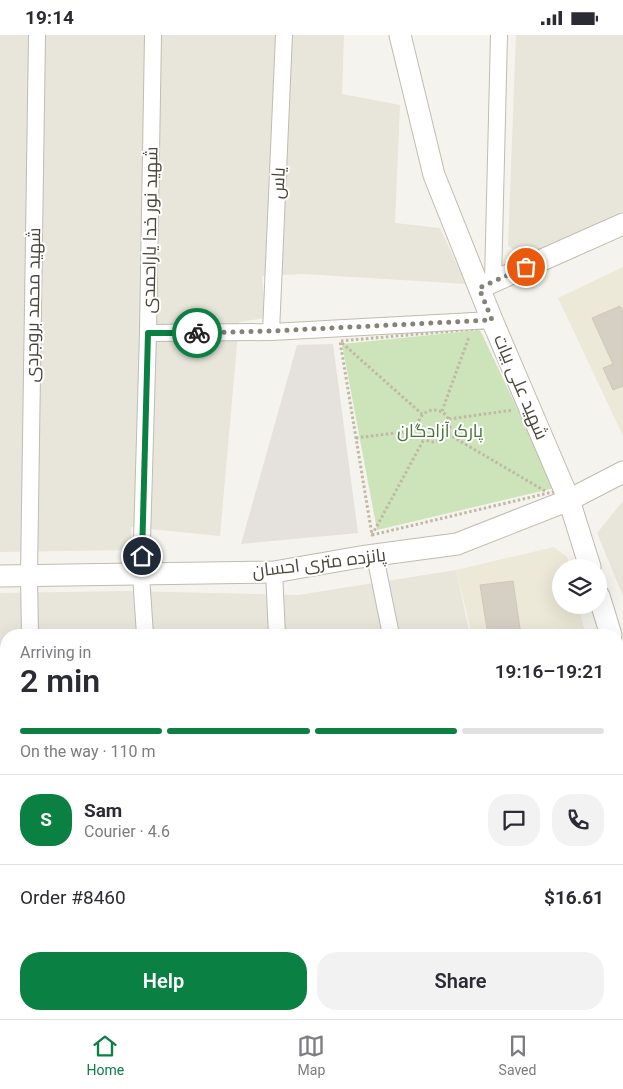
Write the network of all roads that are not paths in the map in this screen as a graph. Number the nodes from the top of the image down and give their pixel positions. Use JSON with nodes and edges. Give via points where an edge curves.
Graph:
{"nodes":[{"id":1,"x":37,"y":35,"type":"edge"},
{"id":2,"x":153,"y":35,"type":"edge"},
{"id":3,"x":284,"y":35,"type":"edge"},
{"id":4,"x":400,"y":35,"type":"edge"},
{"id":5,"x":499,"y":35,"type":"edge"},
{"id":6,"x":623,"y":224,"type":"edge"},
{"id":7,"x":486,"y":285,"type":"junction"},
{"id":8,"x":492,"y":320,"type":"junction"},
{"id":9,"x":271,"y":331,"type":"junction"},
{"id":10,"x":148,"y":333,"type":"junction"},
{"id":11,"x":623,"y":472,"type":"edge"},
{"id":12,"x":569,"y":500,"type":"junction"},
{"id":13,"x":369,"y":550,"type":"junction"},
{"id":14,"x":587,"y":559,"type":"edge"},
{"id":15,"x":274,"y":572,"type":"junction"},
{"id":16,"x":141,"y":575,"type":"junction"},
{"id":17,"x":0,"y":576,"type":"edge"},
{"id":18,"x":29,"y":576,"type":"junction"},
{"id":19,"x":605,"y":614,"type":"edge"},
{"id":20,"x":30,"y":629,"type":"edge"},
{"id":21,"x":145,"y":629,"type":"edge"},
{"id":22,"x":277,"y":629,"type":"edge"},
{"id":23,"x":389,"y":629,"type":"edge"},
{"id":24,"x":609,"y":629,"type":"edge"}],
"edges":[{"from":1,"to":18,"type":"street","name":"شهید محمد بروجردی"},
{"from":2,"to":10,"type":"street","name":"شهید نور خدا یاراحمدی"},
{"from":3,"to":9,"type":"street","name":"یاس"},
{"from":4,"to":7,"type":"street","name":"شهید علی بیات","via":[[434,175]]},
{"from":5,"to":7,"type":"street"},
{"from":6,"to":7,"type":"street"},
{"from":7,"to":8,"type":"street","name":"شهید علی بیات"},
{"from":8,"to":9,"type":"street"},
{"from":8,"to":12,"type":"street","name":"شهید علی بیات"},
{"from":9,"to":10,"type":"street"},
{"from":10,"to":16,"type":"street","name":"شهید نور خدا یاراحمدی"},
{"from":11,"to":12,"type":"street","name":"پانزده متری احسان"},
{"from":12,"to":13,"type":"street","name":"پانزده متری احسان","via":[[457,544]]},
{"from":12,"to":14,"type":"street","name":"شهید علی بیات"},
{"from":13,"to":15,"type":"street","name":"پانزده متری احسان"},
{"from":13,"to":23,"type":"street"},
{"from":15,"to":16,"type":"street","name":"پانزده متری احسان"},
{"from":15,"to":22,"type":"street"},
{"from":16,"to":18,"type":"street","name":"پانزده متری احسان"},
{"from":16,"to":21,"type":"street","name":"شهید نور خدا یاراحمدی"},
{"from":17,"to":18,"type":"street","name":"پانزده متری احسان"},
{"from":18,"to":20,"type":"street","name":"شهید محمد بروجردی"},
{"from":19,"to":24,"type":"street"}]}
